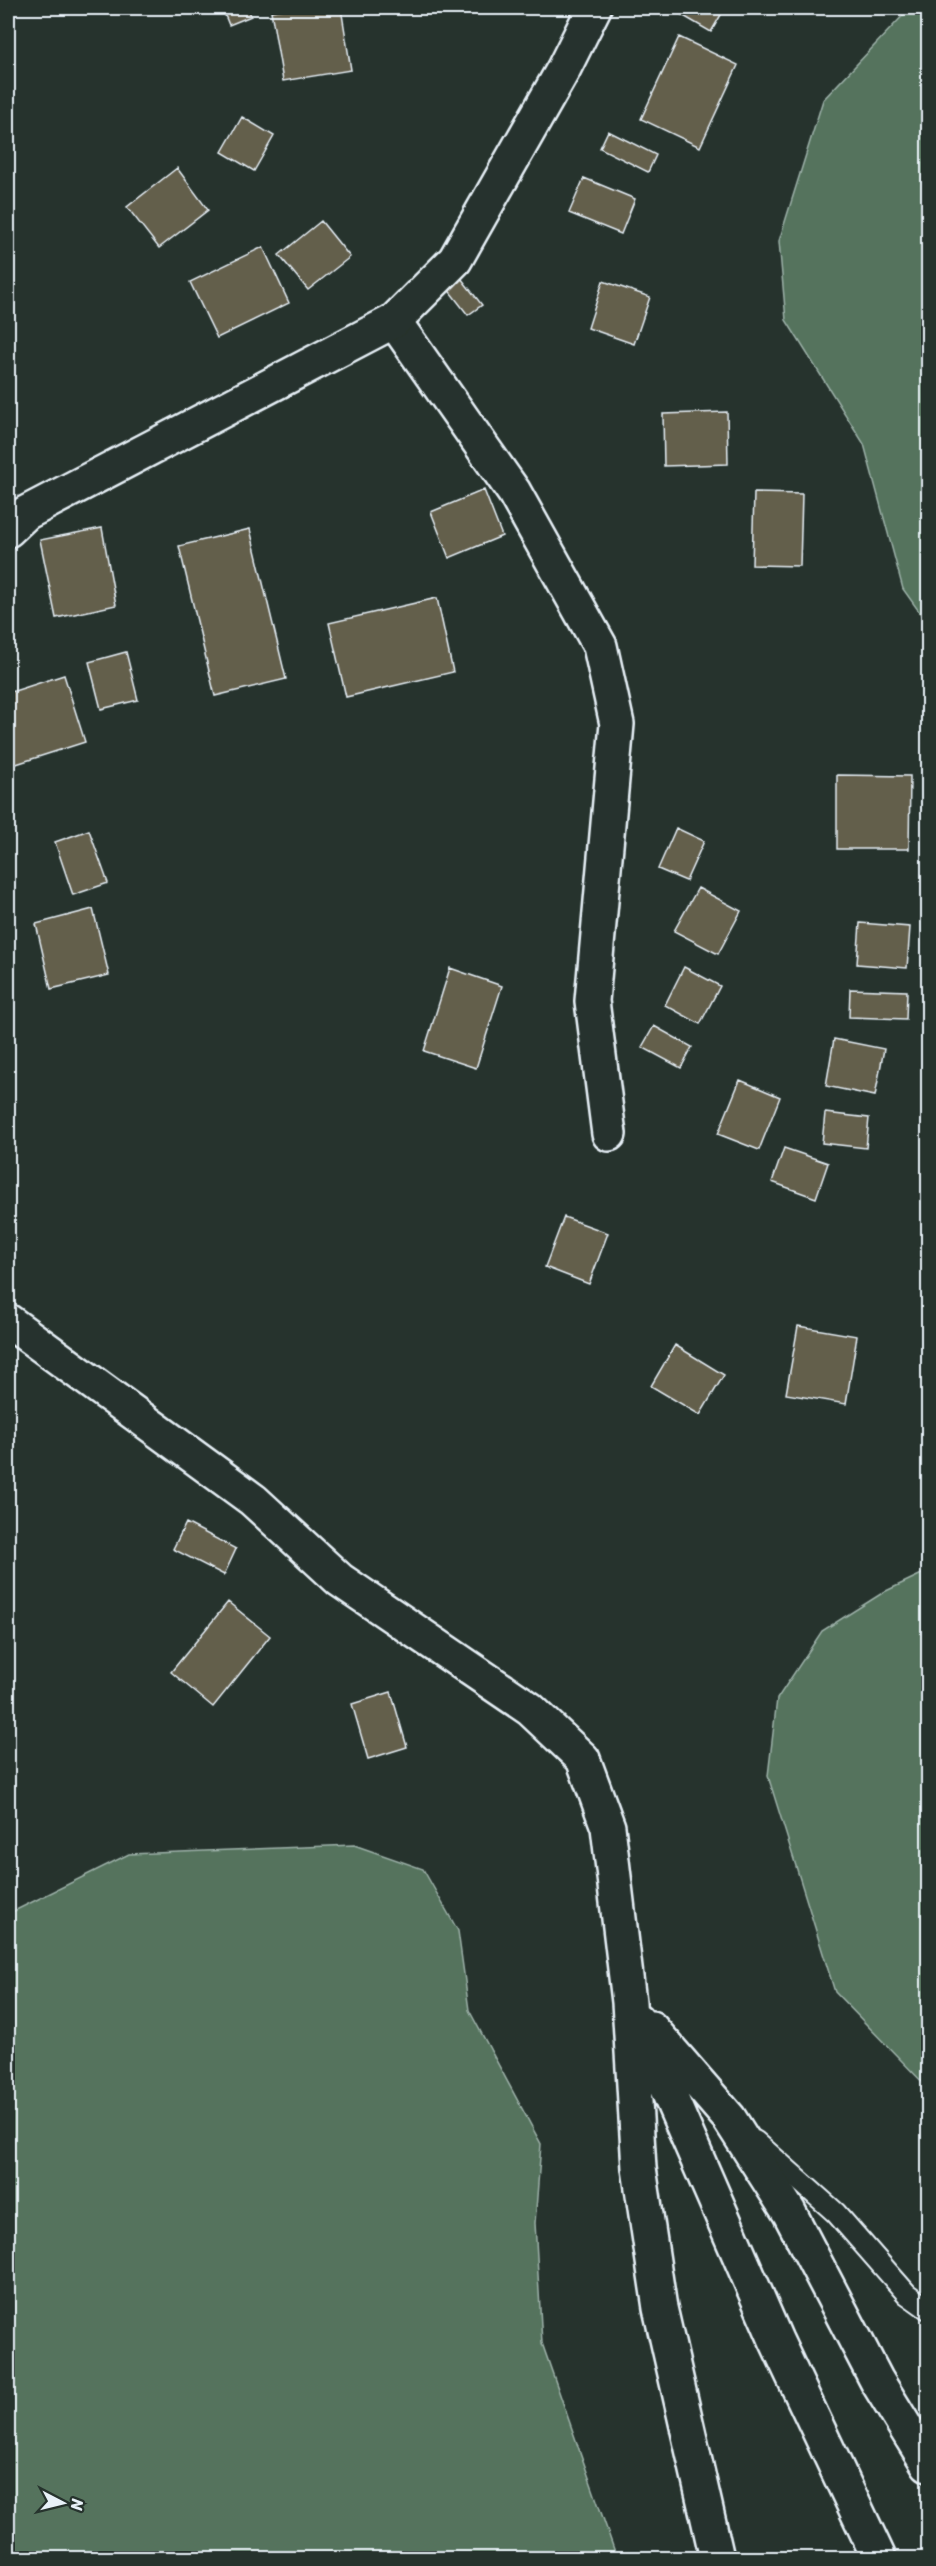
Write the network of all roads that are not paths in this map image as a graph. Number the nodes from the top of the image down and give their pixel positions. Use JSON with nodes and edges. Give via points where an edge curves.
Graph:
{"nodes":[{"id":1,"x":594,"y":8,"type":"edge"},
{"id":2,"x":394,"y":321,"type":"junction"},
{"id":3,"x":8,"y":530,"type":"edge"},
{"id":4,"x":609,"y":1134,"type":"dead end"},
{"id":5,"x":8,"y":1321,"type":"edge"},
{"id":6,"x":629,"y":2002,"type":"junction"},
{"id":7,"x":729,"y":2118,"type":"junction"},
{"id":8,"x":928,"y":2309,"type":"edge"},
{"id":9,"x":928,"y":2464,"type":"edge"},
{"id":10,"x":717,"y":2559,"type":"edge"},
{"id":11,"x":879,"y":2559,"type":"edge"}],
"edges":[{"from":1,"to":2,"type":"street","via":[[455,260]]},
{"from":2,"to":3,"type":"street","via":[[26,513]]},
{"from":2,"to":4,"type":"street","via":[[514,492],[600,646],[617,724],[592,1001]]},
{"from":5,"to":6,"type":"street","via":[[253,1500],[340,1580],[530,1709],[583,1759],[608,1827]]},
{"from":6,"to":7,"type":"street"},
{"from":6,"to":10,"type":"street","via":[[639,2168],[660,2308]]},
{"from":6,"to":11,"type":"street","via":[[776,2340]]},
{"from":7,"to":8,"type":"lane","via":[[836,2213],[907,2294]]},
{"from":7,"to":9,"type":"street","via":[[789,2212],[878,2381]]}]}
